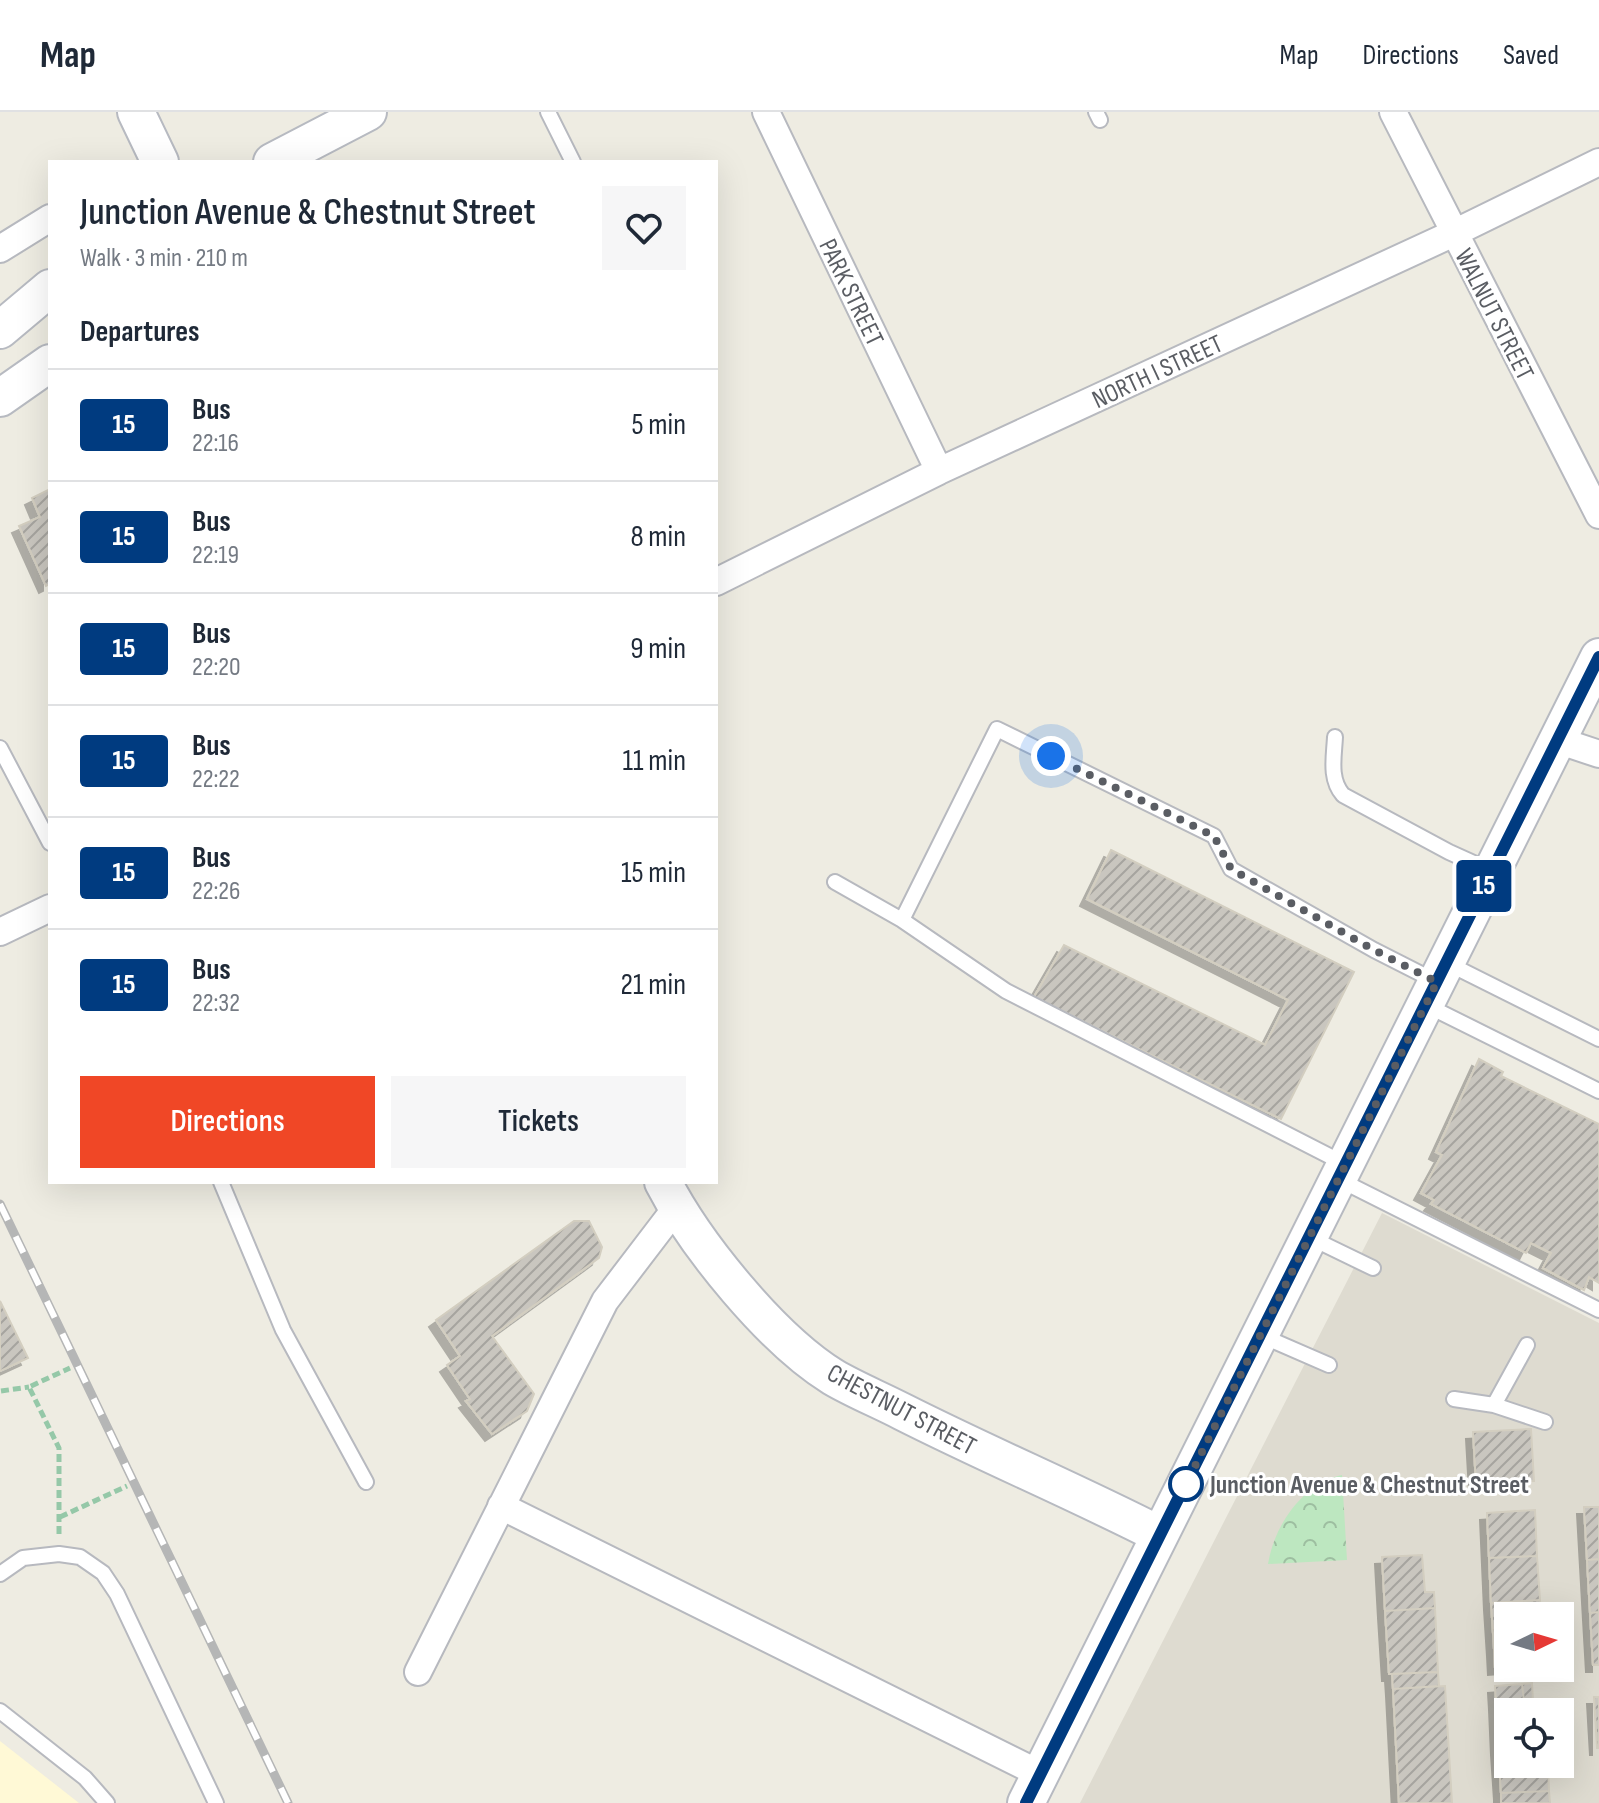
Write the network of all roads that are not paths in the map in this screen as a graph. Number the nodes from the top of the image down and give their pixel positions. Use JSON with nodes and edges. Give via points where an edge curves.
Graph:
{"nodes":[{"id":1,"x":136,"y":112,"type":"edge"},
{"id":2,"x":368,"y":112,"type":"edge"},
{"id":3,"x":548,"y":112,"type":"edge"},
{"id":4,"x":766,"y":112,"type":"edge"},
{"id":5,"x":1393,"y":112,"type":"edge"},
{"id":6,"x":154,"y":160,"type":"edge"},
{"id":7,"x":275,"y":160,"type":"edge"},
{"id":8,"x":572,"y":160,"type":"edge"},
{"id":9,"x":1599,"y":162,"type":"edge"},
{"id":10,"x":48,"y":219,"type":"edge"},
{"id":11,"x":1454,"y":233,"type":"junction"},
{"id":12,"x":0,"y":249,"type":"edge"},
{"id":13,"x":48,"y":290,"type":"edge"},
{"id":14,"x":0,"y":330,"type":"edge"},
{"id":15,"x":48,"y":364,"type":"edge"},
{"id":16,"x":0,"y":398,"type":"edge"},
{"id":17,"x":939,"y":471,"type":"junction"},
{"id":18,"x":1599,"y":515,"type":"edge"},
{"id":19,"x":718,"y":581,"type":"edge"},
{"id":20,"x":1599,"y":657,"type":"edge"},
{"id":21,"x":1335,"y":737,"type":"dead end"},
{"id":22,"x":1557,"y":740,"type":"junction"},
{"id":23,"x":0,"y":748,"type":"edge"},
{"id":24,"x":1599,"y":754,"type":"edge"},
{"id":25,"x":48,"y":839,"type":"edge"},
{"id":26,"x":1491,"y":871,"type":"junction"},
{"id":27,"x":835,"y":882,"type":"dead end"},
{"id":28,"x":48,"y":909,"type":"edge"},
{"id":29,"x":902,"y":920,"type":"junction"},
{"id":30,"x":0,"y":932,"type":"edge"},
{"id":31,"x":1436,"y":983,"type":"junction"},
{"id":32,"x":1599,"y":1039,"type":"edge"},
{"id":33,"x":1599,"y":1091,"type":"edge"},
{"id":34,"x":1342,"y":1172,"type":"junction"},
{"id":35,"x":222,"y":1184,"type":"edge"},
{"id":36,"x":670,"y":1195,"type":"edge"},
{"id":37,"x":1309,"y":1237,"type":"junction"},
{"id":38,"x":1373,"y":1268,"type":"dead end"},
{"id":39,"x":1599,"y":1310,"type":"edge"},
{"id":40,"x":1260,"y":1335,"type":"junction"},
{"id":41,"x":1527,"y":1345,"type":"dead end"},
{"id":42,"x":1329,"y":1365,"type":"dead end"},
{"id":43,"x":1454,"y":1399,"type":"dead end"},
{"id":44,"x":1494,"y":1405,"type":"junction"},
{"id":45,"x":1545,"y":1422,"type":"dead end"},
{"id":46,"x":366,"y":1482,"type":"dead end"},
{"id":47,"x":501,"y":1506,"type":"junction"},
{"id":48,"x":1160,"y":1535,"type":"junction"},
{"id":49,"x":0,"y":1574,"type":"edge"},
{"id":50,"x":418,"y":1672,"type":"dead end"},
{"id":51,"x":0,"y":1711,"type":"edge"},
{"id":52,"x":1033,"y":1789,"type":"edge"},
{"id":53,"x":107,"y":1803,"type":"edge"},
{"id":54,"x":216,"y":1803,"type":"edge"}],
"edges":[{"from":1,"to":6,"type":"street"},
{"from":2,"to":7,"type":"street"},
{"from":3,"to":8,"type":"lane"},
{"from":4,"to":17,"type":"street","name":"PARK STREET"},
{"from":5,"to":11,"type":"street","name":"WALNUT STREET"},
{"from":9,"to":11,"type":"street","name":"NORTH I STREET"},
{"from":10,"to":12,"type":"street"},
{"from":11,"to":17,"type":"street","name":"NORTH I STREET"},
{"from":11,"to":18,"type":"street","name":"WALNUT STREET"},
{"from":13,"to":14,"type":"street"},
{"from":15,"to":16,"type":"street"},
{"from":17,"to":19,"type":"street","name":"NORTH I STREET"},
{"from":20,"to":22,"type":"street"},
{"from":21,"to":26,"type":"lane","via":[[1335,786],[1343,795]]},
{"from":22,"to":24,"type":"street"},
{"from":22,"to":26,"type":"street"},
{"from":23,"to":25,"type":"lane"},
{"from":26,"to":31,"type":"street"},
{"from":27,"to":29,"type":"lane"},
{"from":28,"to":30,"type":"street"},
{"from":29,"to":31,"type":"lane","via":[[997,729],[1214,836],[1231,869]]},
{"from":29,"to":34,"type":"lane","via":[[1006,991]]},
{"from":31,"to":32,"type":"lane"},
{"from":31,"to":33,"type":"lane"},
{"from":31,"to":34,"type":"street"},
{"from":34,"to":37,"type":"street"},
{"from":34,"to":39,"type":"lane"},
{"from":35,"to":46,"type":"lane","via":[[283,1330]]},
{"from":36,"to":47,"type":"street","via":[[605,1301]]},
{"from":36,"to":48,"type":"street","name":"CHESTNUT STREET","via":[[748,1302],[832,1376]]},
{"from":37,"to":38,"type":"lane"},
{"from":37,"to":40,"type":"street"},
{"from":40,"to":42,"type":"lane"},
{"from":40,"to":48,"type":"street"},
{"from":41,"to":44,"type":"lane"},
{"from":43,"to":44,"type":"lane"},
{"from":44,"to":45,"type":"lane"},
{"from":47,"to":50,"type":"street"},
{"from":47,"to":52,"type":"street"},
{"from":48,"to":52,"type":"street"},
{"from":49,"to":54,"type":"lane","via":[[23,1558],[59,1554],[80,1557],[103,1573]]},
{"from":51,"to":53,"type":"lane","via":[[85,1778]]}]}
